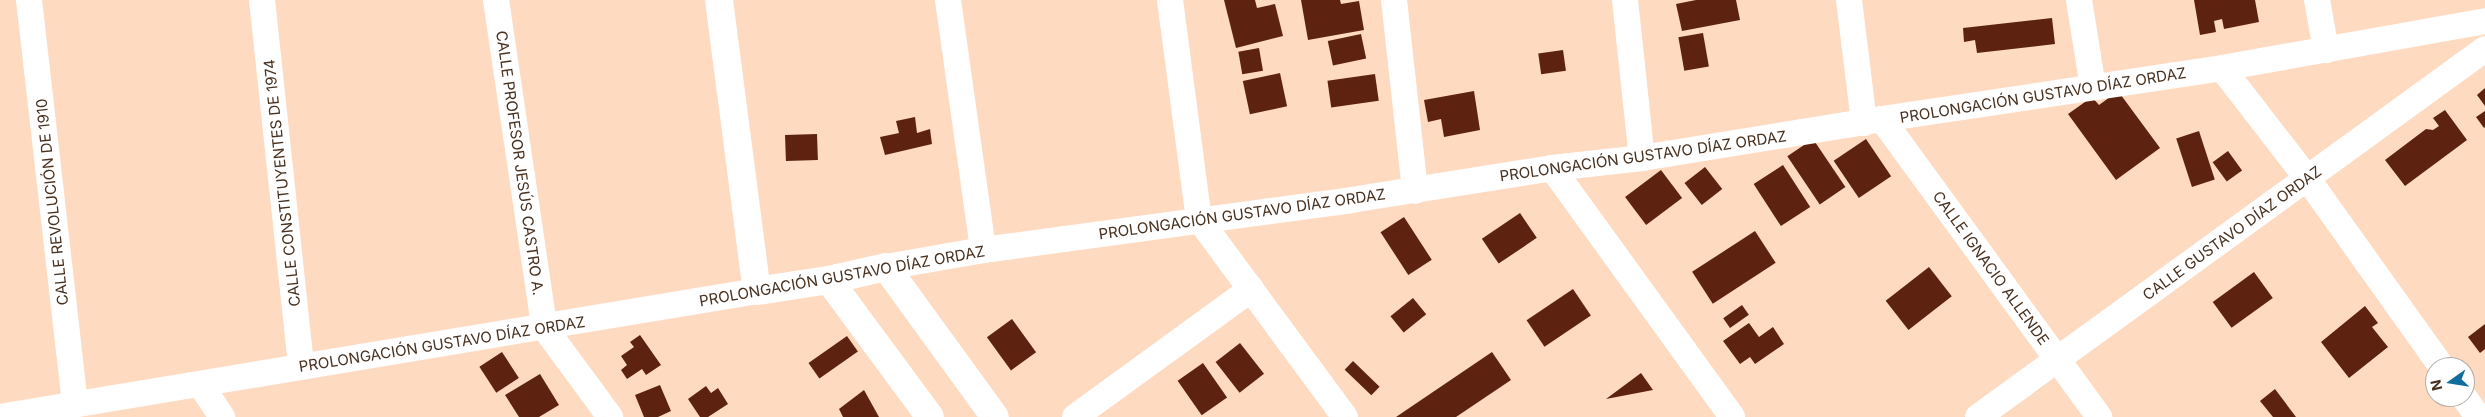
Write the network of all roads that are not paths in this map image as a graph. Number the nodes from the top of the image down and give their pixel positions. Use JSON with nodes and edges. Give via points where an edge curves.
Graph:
{"nodes":[{"id":1,"x":30,"y":0,"type":"edge"},
{"id":2,"x":262,"y":0,"type":"edge"},
{"id":3,"x":496,"y":0,"type":"edge"},
{"id":4,"x":719,"y":0,"type":"edge"},
{"id":5,"x":948,"y":0,"type":"edge"},
{"id":6,"x":1170,"y":0,"type":"edge"},
{"id":7,"x":1394,"y":0,"type":"edge"},
{"id":8,"x":1625,"y":0,"type":"edge"},
{"id":9,"x":1849,"y":0,"type":"edge"},
{"id":10,"x":2079,"y":0,"type":"edge"},
{"id":11,"x":2317,"y":0,"type":"edge"},
{"id":12,"x":2485,"y":21,"type":"edge"},
{"id":13,"x":2485,"y":49,"type":"edge"},
{"id":14,"x":2326,"y":50,"type":"junction"},
{"id":15,"x":2222,"y":68,"type":"junction"},
{"id":16,"x":2092,"y":87,"type":"junction"},
{"id":17,"x":1873,"y":121,"type":"junction"},
{"id":18,"x":1642,"y":158,"type":"junction"},
{"id":19,"x":1552,"y":168,"type":"junction"},
{"id":20,"x":2307,"y":178,"type":"junction"},
{"id":21,"x":1415,"y":191,"type":"junction"},
{"id":22,"x":1199,"y":219,"type":"junction"},
{"id":23,"x":983,"y":250,"type":"junction"},
{"id":24,"x":886,"y":267,"type":"junction"},
{"id":25,"x":829,"y":280,"type":"junction"},
{"id":26,"x":1251,"y":289,"type":"junction"},
{"id":27,"x":757,"y":291,"type":"junction"},
{"id":28,"x":544,"y":327,"type":"junction"},
{"id":29,"x":2435,"y":357,"type":"edge"},
{"id":30,"x":2058,"y":359,"type":"junction"},
{"id":31,"x":301,"y":367,"type":"junction"},
{"id":32,"x":200,"y":384,"type":"junction"},
{"id":33,"x":75,"y":404,"type":"junction"},
{"id":34,"x":0,"y":417,"type":"edge"},
{"id":35,"x":222,"y":417,"type":"edge"},
{"id":36,"x":610,"y":417,"type":"edge"},
{"id":37,"x":930,"y":417,"type":"edge"},
{"id":38,"x":995,"y":417,"type":"edge"},
{"id":39,"x":1075,"y":417,"type":"edge"},
{"id":40,"x":1345,"y":417,"type":"edge"},
{"id":41,"x":1732,"y":417,"type":"edge"},
{"id":42,"x":1978,"y":417,"type":"edge"},
{"id":43,"x":2100,"y":417,"type":"edge"}],
"edges":[{"from":1,"to":33,"type":"street","name":"CALLE REVOLUCIÓN DE 1910"},
{"from":2,"to":31,"type":"street","name":"CALLE CONSTITUYENTES DE 1974"},
{"from":3,"to":28,"type":"street","name":"CALLE PROFESOR JESÚS CASTRO A."},
{"from":4,"to":27,"type":"street"},
{"from":5,"to":23,"type":"street"},
{"from":6,"to":22,"type":"street"},
{"from":7,"to":21,"type":"street"},
{"from":8,"to":18,"type":"street"},
{"from":9,"to":17,"type":"street"},
{"from":10,"to":16,"type":"street"},
{"from":11,"to":14,"type":"street"},
{"from":12,"to":14,"type":"street","name":"PROLONGACIÓN GUSTAVO DÍAZ ORDAZ"},
{"from":13,"to":20,"type":"street","name":"CALLE GUSTAVO DÍAZ ORDAZ"},
{"from":14,"to":15,"type":"street","name":"PROLONGACIÓN GUSTAVO DÍAZ ORDAZ"},
{"from":15,"to":16,"type":"street","name":"PROLONGACIÓN GUSTAVO DÍAZ ORDAZ"},
{"from":15,"to":20,"type":"street"},
{"from":16,"to":17,"type":"street","name":"PROLONGACIÓN GUSTAVO DÍAZ ORDAZ"},
{"from":17,"to":18,"type":"street","name":"PROLONGACIÓN GUSTAVO DÍAZ ORDAZ"},
{"from":17,"to":30,"type":"street","name":"CALLE IGNACIO ALLENDE"},
{"from":18,"to":19,"type":"street","name":"PROLONGACIÓN GUSTAVO DÍAZ ORDAZ"},
{"from":19,"to":21,"type":"street","name":"PROLONGACIÓN GUSTAVO DÍAZ ORDAZ"},
{"from":19,"to":41,"type":"street"},
{"from":20,"to":29,"type":"street"},
{"from":20,"to":30,"type":"street","name":"CALLE GUSTAVO DÍAZ ORDAZ"},
{"from":21,"to":22,"type":"street","name":"PROLONGACIÓN GUSTAVO DÍAZ ORDAZ"},
{"from":22,"to":23,"type":"street","name":"PROLONGACIÓN GUSTAVO DÍAZ ORDAZ"},
{"from":22,"to":26,"type":"street"},
{"from":23,"to":24,"type":"street","name":"PROLONGACIÓN GUSTAVO DÍAZ ORDAZ"},
{"from":24,"to":25,"type":"street","name":"PROLONGACIÓN GUSTAVO DÍAZ ORDAZ"},
{"from":24,"to":38,"type":"street"},
{"from":25,"to":27,"type":"street","name":"PROLONGACIÓN GUSTAVO DÍAZ ORDAZ"},
{"from":25,"to":37,"type":"street"},
{"from":26,"to":39,"type":"street"},
{"from":26,"to":40,"type":"street"},
{"from":27,"to":28,"type":"street","name":"PROLONGACIÓN GUSTAVO DÍAZ ORDAZ"},
{"from":28,"to":31,"type":"street","name":"PROLONGACIÓN GUSTAVO DÍAZ ORDAZ"},
{"from":28,"to":36,"type":"street"},
{"from":30,"to":42,"type":"street","name":"CALLE GUSTAVO DÍAZ ORDAZ"},
{"from":30,"to":43,"type":"street","name":"CALLE IGNACIO ALLENDE"},
{"from":31,"to":32,"type":"street","name":"PROLONGACIÓN GUSTAVO DÍAZ ORDAZ"},
{"from":32,"to":33,"type":"street","name":"PROLONGACIÓN GUSTAVO DÍAZ ORDAZ"},
{"from":32,"to":35,"type":"street"},
{"from":33,"to":34,"type":"street","name":"PROLONGACIÓN GUSTAVO DÍAZ ORDAZ"}]}
